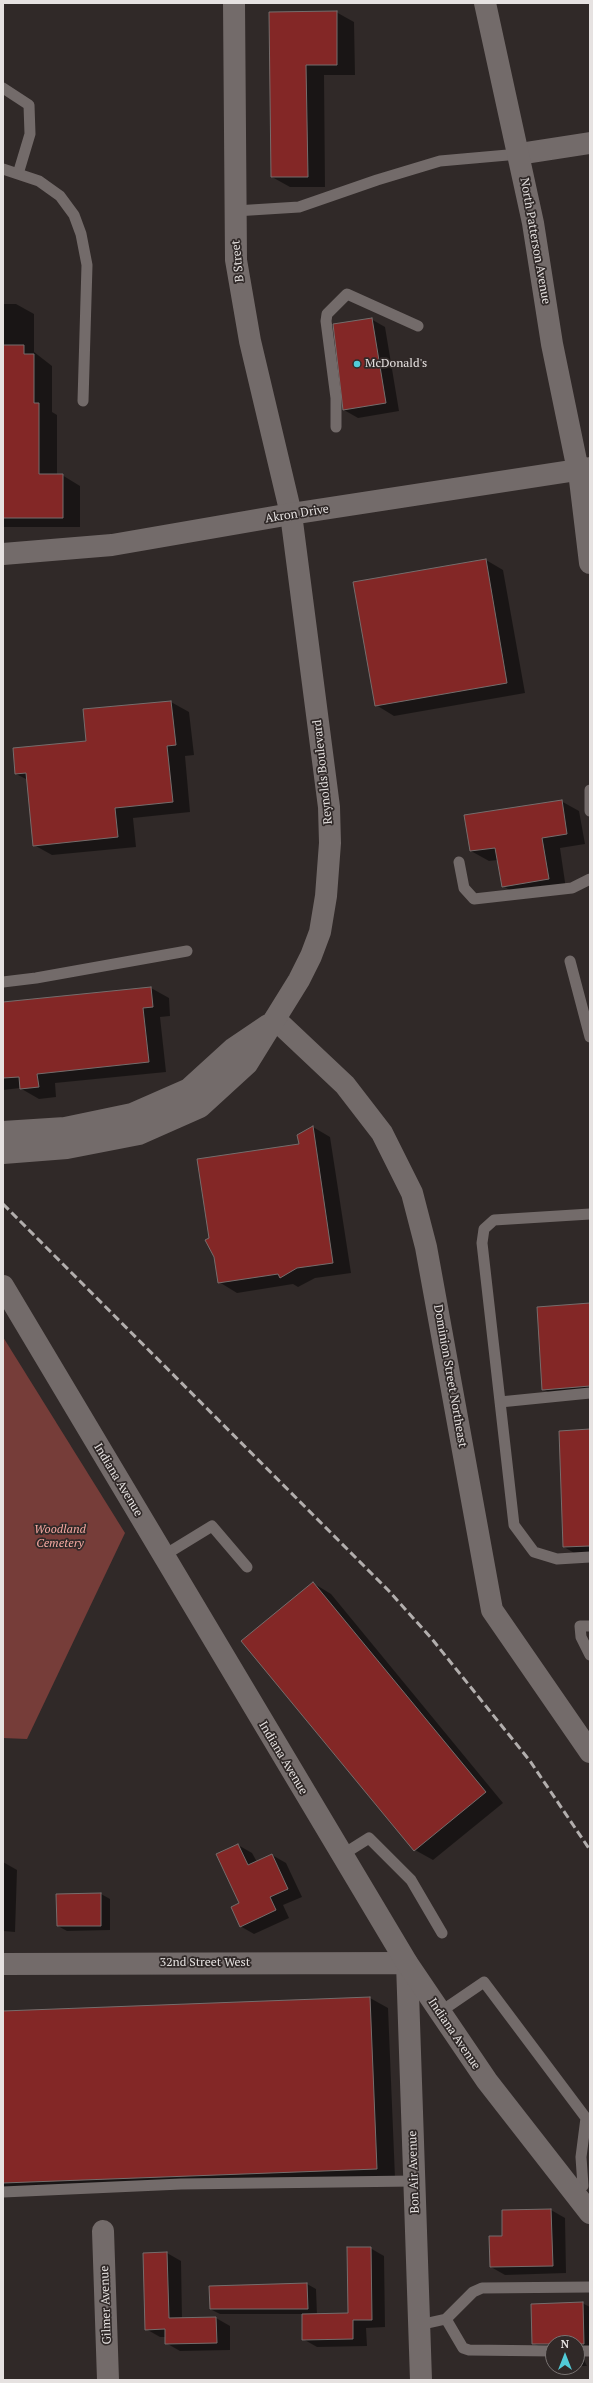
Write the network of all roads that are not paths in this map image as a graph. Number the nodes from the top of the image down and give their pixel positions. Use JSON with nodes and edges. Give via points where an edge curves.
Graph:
{"nodes":[{"id":1,"x":234,"y":3,"type":"edge"},
{"id":2,"x":485,"y":3,"type":"edge"},
{"id":3,"x":3,"y":88,"type":"edge"},
{"id":4,"x":590,"y":144,"type":"edge"},
{"id":5,"x":519,"y":154,"type":"junction"},
{"id":6,"x":3,"y":169,"type":"edge"},
{"id":7,"x":18,"y":174,"type":"junction"},
{"id":8,"x":235,"y":211,"type":"junction"},
{"id":9,"x":418,"y":326,"type":"dead end"},
{"id":10,"x":84,"y":401,"type":"dead end"},
{"id":11,"x":336,"y":427,"type":"dead end"},
{"id":12,"x":585,"y":474,"type":"edge"},
{"id":13,"x":590,"y":512,"type":"edge"},
{"id":14,"x":291,"y":514,"type":"junction"},
{"id":15,"x":3,"y":554,"type":"edge"},
{"id":16,"x":590,"y":563,"type":"edge"},
{"id":17,"x":590,"y":790,"type":"edge"},
{"id":18,"x":590,"y":811,"type":"edge"},
{"id":19,"x":459,"y":862,"type":"dead end"},
{"id":20,"x":590,"y":879,"type":"edge"},
{"id":21,"x":188,"y":951,"type":"dead end"},
{"id":22,"x":570,"y":961,"type":"dead end"},
{"id":23,"x":3,"y":982,"type":"edge"},
{"id":24,"x":275,"y":1020,"type":"junction"},
{"id":25,"x":590,"y":1037,"type":"edge"},
{"id":26,"x":3,"y":1132,"type":"edge"},
{"id":27,"x":3,"y":1153,"type":"edge"},
{"id":28,"x":590,"y":1214,"type":"edge"},
{"id":29,"x":3,"y":1286,"type":"edge"},
{"id":30,"x":590,"y":1393,"type":"edge"},
{"id":31,"x":500,"y":1402,"type":"junction"},
{"id":32,"x":163,"y":1556,"type":"junction"},
{"id":33,"x":590,"y":1557,"type":"edge"},
{"id":34,"x":247,"y":1567,"type":"dead end"},
{"id":35,"x":590,"y":1626,"type":"edge"},
{"id":36,"x":590,"y":1656,"type":"edge"},
{"id":37,"x":590,"y":1752,"type":"edge"},
{"id":38,"x":342,"y":1855,"type":"junction"},
{"id":39,"x":442,"y":1933,"type":"dead end"},
{"id":40,"x":407,"y":1963,"type":"junction"},
{"id":41,"x":3,"y":1964,"type":"edge"},
{"id":42,"x":440,"y":2012,"type":"junction"},
{"id":43,"x":414,"y":2181,"type":"junction"},
{"id":44,"x":582,"y":2186,"type":"edge"},
{"id":45,"x":3,"y":2192,"type":"edge"},
{"id":46,"x":590,"y":2213,"type":"edge"},
{"id":47,"x":103,"y":2231,"type":"dead end"},
{"id":48,"x":590,"y":2287,"type":"edge"},
{"id":49,"x":446,"y":2319,"type":"junction"},
{"id":50,"x":419,"y":2325,"type":"junction"},
{"id":51,"x":545,"y":2351,"type":"edge"},
{"id":52,"x":108,"y":2380,"type":"edge"},
{"id":53,"x":421,"y":2380,"type":"edge"}],
"edges":[{"from":1,"to":8,"type":"main road","name":"B Street"},
{"from":2,"to":5,"type":"main road","name":"North Patterson Avenue"},
{"from":3,"to":7,"type":"lane","via":[[29,105],[30,134]]},
{"from":4,"to":5,"type":"main road","via":[[554,147]]},
{"from":5,"to":8,"type":"lane","via":[[440,161],[298,207]]},
{"from":5,"to":12,"type":"main road","name":"North Patterson Avenue","via":[[552,344]]},
{"from":6,"to":7,"type":"lane"},
{"from":7,"to":10,"type":"lane","via":[[39,181],[60,196],[74,215],[81,234],[87,265]]},
{"from":8,"to":14,"type":"main road","name":"B Street","via":[[236,260],[250,341]]},
{"from":9,"to":11,"type":"lane","via":[[347,294],[327,314],[336,398]]},
{"from":12,"to":13,"type":"main road","name":"North Patterson Avenue"},
{"from":12,"to":14,"type":"main road","name":"Akron Drive","via":[[509,481]]},
{"from":12,"to":16,"type":"main road","name":"North Patterson Avenue"},
{"from":14,"to":15,"type":"main road","name":"Akron Drive","via":[[112,545]]},
{"from":14,"to":24,"type":"main road","name":"Reynolds Boulevard","via":[[328,800],[330,843],[320,932],[311,956]]},
{"from":17,"to":18,"type":"lane"},
{"from":19,"to":20,"type":"lane","via":[[464,888],[474,899],[572,888]]},
{"from":21,"to":23,"type":"lane"},
{"from":22,"to":25,"type":"lane"},
{"from":24,"to":26,"type":"main road","name":"Reynolds Boulevard","via":[[234,1048],[189,1089],[132,1114],[65,1128]]},
{"from":24,"to":27,"type":"main road","name":"Reynolds Boulevard","via":[[247,1064],[200,1107],[139,1134],[67,1148]]},
{"from":24,"to":37,"type":"main road","name":"Dominion Street Northeast","via":[[345,1085],[382,1133],[412,1193],[426,1247],[492,1610]]},
{"from":28,"to":31,"type":"lane","via":[[494,1220],[484,1229],[482,1243]]},
{"from":29,"to":32,"type":"main road","name":"Indiana Avenue"},
{"from":30,"to":31,"type":"lane"},
{"from":31,"to":33,"type":"lane","via":[[514,1525],[534,1552],[557,1559]]},
{"from":32,"to":34,"type":"lane","via":[[212,1526]]},
{"from":32,"to":38,"type":"main road","name":"Indiana Avenue"},
{"from":35,"to":36,"type":"lane","via":[[580,1626],[581,1637]]},
{"from":38,"to":39,"type":"lane","via":[[369,1838],[411,1880]]},
{"from":38,"to":40,"type":"main road","name":"Indiana Avenue"},
{"from":40,"to":41,"type":"main road","name":"32nd Street West"},
{"from":40,"to":42,"type":"main road","name":"Indiana Avenue"},
{"from":40,"to":43,"type":"main road","name":"Bon Air Avenue"},
{"from":42,"to":44,"type":"main road","name":"Indiana Avenue","via":[[487,2081]]},
{"from":42,"to":44,"type":"lane","via":[[484,1982],[586,2118],[580,2168]]},
{"from":43,"to":45,"type":"lane","via":[[166,2185]]},
{"from":43,"to":50,"type":"main road","name":"Bon Air Avenue"},
{"from":44,"to":46,"type":"main road","name":"Indiana Avenue"},
{"from":47,"to":52,"type":"main road","name":"Gilmer Avenue"},
{"from":48,"to":49,"type":"lane","via":[[482,2288],[473,2292]]},
{"from":49,"to":50,"type":"lane"},
{"from":49,"to":51,"type":"lane","via":[[463,2348]]},
{"from":50,"to":53,"type":"main road","name":"Bon Air Avenue"}]}
